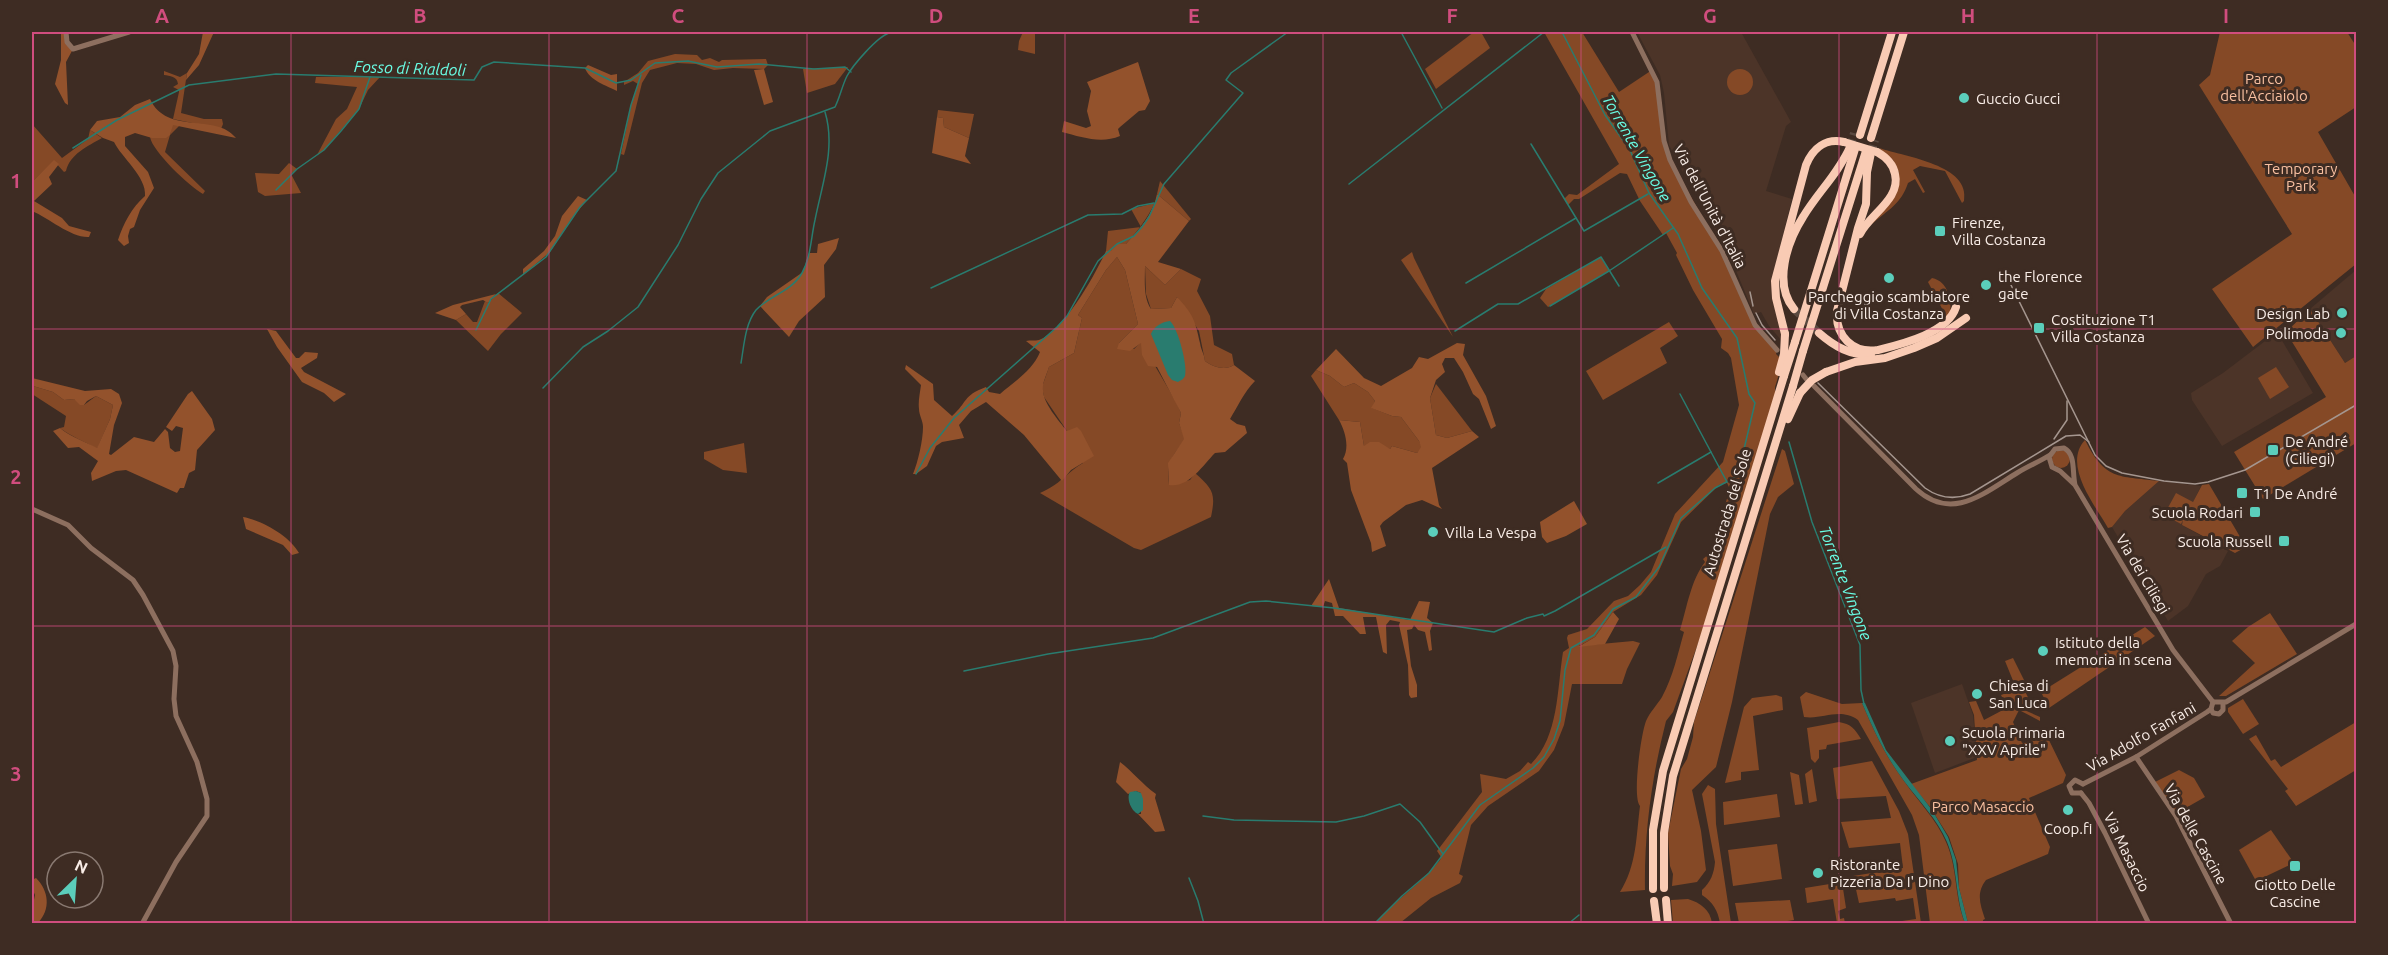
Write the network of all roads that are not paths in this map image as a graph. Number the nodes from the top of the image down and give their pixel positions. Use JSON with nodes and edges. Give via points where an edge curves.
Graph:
{"nodes":[{"id":1,"x":66,"y":32,"type":"edge"},
{"id":2,"x":129,"y":32,"type":"edge"},
{"id":3,"x":1632,"y":32,"type":"edge"},
{"id":4,"x":1892,"y":32,"type":"edge"},
{"id":5,"x":1904,"y":32,"type":"edge"},
{"id":6,"x":1857,"y":134,"type":"tunnel mouth"},
{"id":7,"x":1873,"y":139,"type":"tunnel mouth"},
{"id":8,"x":1850,"y":146,"type":"junction"},
{"id":9,"x":1871,"y":152,"type":"junction"},
{"id":10,"x":1854,"y":248,"type":"junction"},
{"id":11,"x":1956,"y":307,"type":"dead end"},
{"id":12,"x":1794,"y":309,"type":"tunnel mouth"},
{"id":13,"x":1966,"y":318,"type":"dead end"},
{"id":14,"x":1818,"y":333,"type":"tunnel mouth"},
{"id":15,"x":1914,"y":348,"type":"junction"},
{"id":16,"x":1777,"y":350,"type":"dead end"},
{"id":17,"x":1782,"y":374,"type":"junction"},
{"id":18,"x":1814,"y":386,"type":"dead end"},
{"id":19,"x":2050,"y":455,"type":"junction"},
{"id":20,"x":2033,"y":466,"type":"junction"},
{"id":21,"x":2071,"y":466,"type":"junction"},
{"id":22,"x":2053,"y":468,"type":"junction"},
{"id":23,"x":2060,"y":471,"type":"junction"},
{"id":24,"x":1766,"y":472,"type":"junction"},
{"id":25,"x":2075,"y":485,"type":"junction"},
{"id":26,"x":32,"y":508,"type":"edge"},
{"id":27,"x":2356,"y":624,"type":"edge"},
{"id":28,"x":2213,"y":702,"type":"junction"},
{"id":29,"x":2223,"y":704,"type":"junction"},
{"id":30,"x":2211,"y":709,"type":"junction"},
{"id":31,"x":2136,"y":758,"type":"junction"},
{"id":32,"x":2083,"y":784,"type":"junction"},
{"id":33,"x":2081,"y":793,"type":"junction"},
{"id":34,"x":1664,"y":888,"type":"dead end"},
{"id":35,"x":1653,"y":889,"type":"dead end"},
{"id":36,"x":1665,"y":900,"type":"dead end"},
{"id":37,"x":1654,"y":901,"type":"dead end"},
{"id":38,"x":142,"y":924,"type":"edge"},
{"id":39,"x":1657,"y":924,"type":"edge"},
{"id":40,"x":1668,"y":924,"type":"edge"},
{"id":41,"x":2149,"y":924,"type":"edge"},
{"id":42,"x":2230,"y":924,"type":"edge"}],
"edges":[{"from":1,"to":2,"type":"street","via":[[73,49]]},
{"from":3,"to":16,"type":"street","name":"Via dell'Unità d'Italia","via":[[1658,85],[1670,160],[1725,257],[1755,325]]},
{"from":4,"to":6,"type":"highway"},
{"from":5,"to":7,"type":"highway"},
{"from":8,"to":9,"type":"highway","bridge":true},
{"from":8,"to":12,"type":"highway","via":[[1793,238],[1783,279]]},
{"from":8,"to":17,"type":"highway","bridge":true,"via":[[1795,342]]},
{"from":8,"to":17,"type":"highway","bridge":true,"via":[[1832,141],[1820,146],[1806,165],[1775,280],[1785,334]]},
{"from":9,"to":10,"type":"highway","via":[[1867,199]]},
{"from":9,"to":10,"type":"highway","via":[[1892,165],[1896,184],[1891,197],[1864,227]]},
{"from":9,"to":24,"type":"highway","name":"Autostrada del Sole","bridge":true},
{"from":10,"to":11,"type":"highway","via":[[1837,316],[1840,333],[1851,345],[1870,351],[1890,347],[1941,327],[1953,317]]},
{"from":13,"to":15,"type":"highway"},
{"from":14,"to":15,"type":"highway","via":[[1837,347],[1856,354],[1884,356]]},
{"from":15,"to":24,"type":"highway","bridge":true,"via":[[1885,358],[1855,362],[1812,380],[1800,393]]},
{"from":17,"to":35,"type":"highway","name":"Autostrada del Sole","via":[[1663,771],[1653,830]]},
{"from":18,"to":20,"type":"street","via":[[1916,489],[1936,501],[1967,502]]},
{"from":19,"to":20,"type":"street"},
{"from":19,"to":21,"type":"street","name":"Via dei Ciliegi","via":[[2057,448],[2066,449],[2073,457]]},
{"from":19,"to":22,"type":"street"},
{"from":20,"to":22,"type":"street"},
{"from":21,"to":23,"type":"street"},
{"from":21,"to":25,"type":"street","name":"Via dei Ciliegi"},
{"from":22,"to":23,"type":"street","name":"Via dei Ciliegi"},
{"from":23,"to":25,"type":"street","name":"Via dei Ciliegi"},
{"from":24,"to":34,"type":"highway","name":"Autostrada del Sole","via":[[1673,776],[1664,833]]},
{"from":25,"to":28,"type":"street","name":"Via dei Ciliegi","via":[[2174,650]]},
{"from":26,"to":38,"type":"street","via":[[68,525],[132,580],[173,651],[176,716],[197,762],[207,816]]},
{"from":27,"to":29,"type":"street","name":"Via Adolfo Fanfani"},
{"from":28,"to":29,"type":"street","name":"Via Adolfo Fanfani"},
{"from":28,"to":30,"type":"street","name":"Via Adolfo Fanfani"},
{"from":29,"to":30,"type":"street","name":"Via Adolfo Fanfani","via":[[2219,714]]},
{"from":30,"to":31,"type":"street","name":"Via Adolfo Fanfani"},
{"from":31,"to":32,"type":"street","name":"Via Adolfo Fanfani"},
{"from":31,"to":42,"type":"street","name":"Via delle Cascine","via":[[2176,816]]},
{"from":32,"to":33,"type":"street"},
{"from":32,"to":33,"type":"street","name":"Via Masaccio","via":[[2076,780],[2070,784],[2072,793]]},
{"from":33,"to":41,"type":"street","name":"Via Masaccio"},
{"from":36,"to":40,"type":"highway"},
{"from":37,"to":39,"type":"highway"}]}
